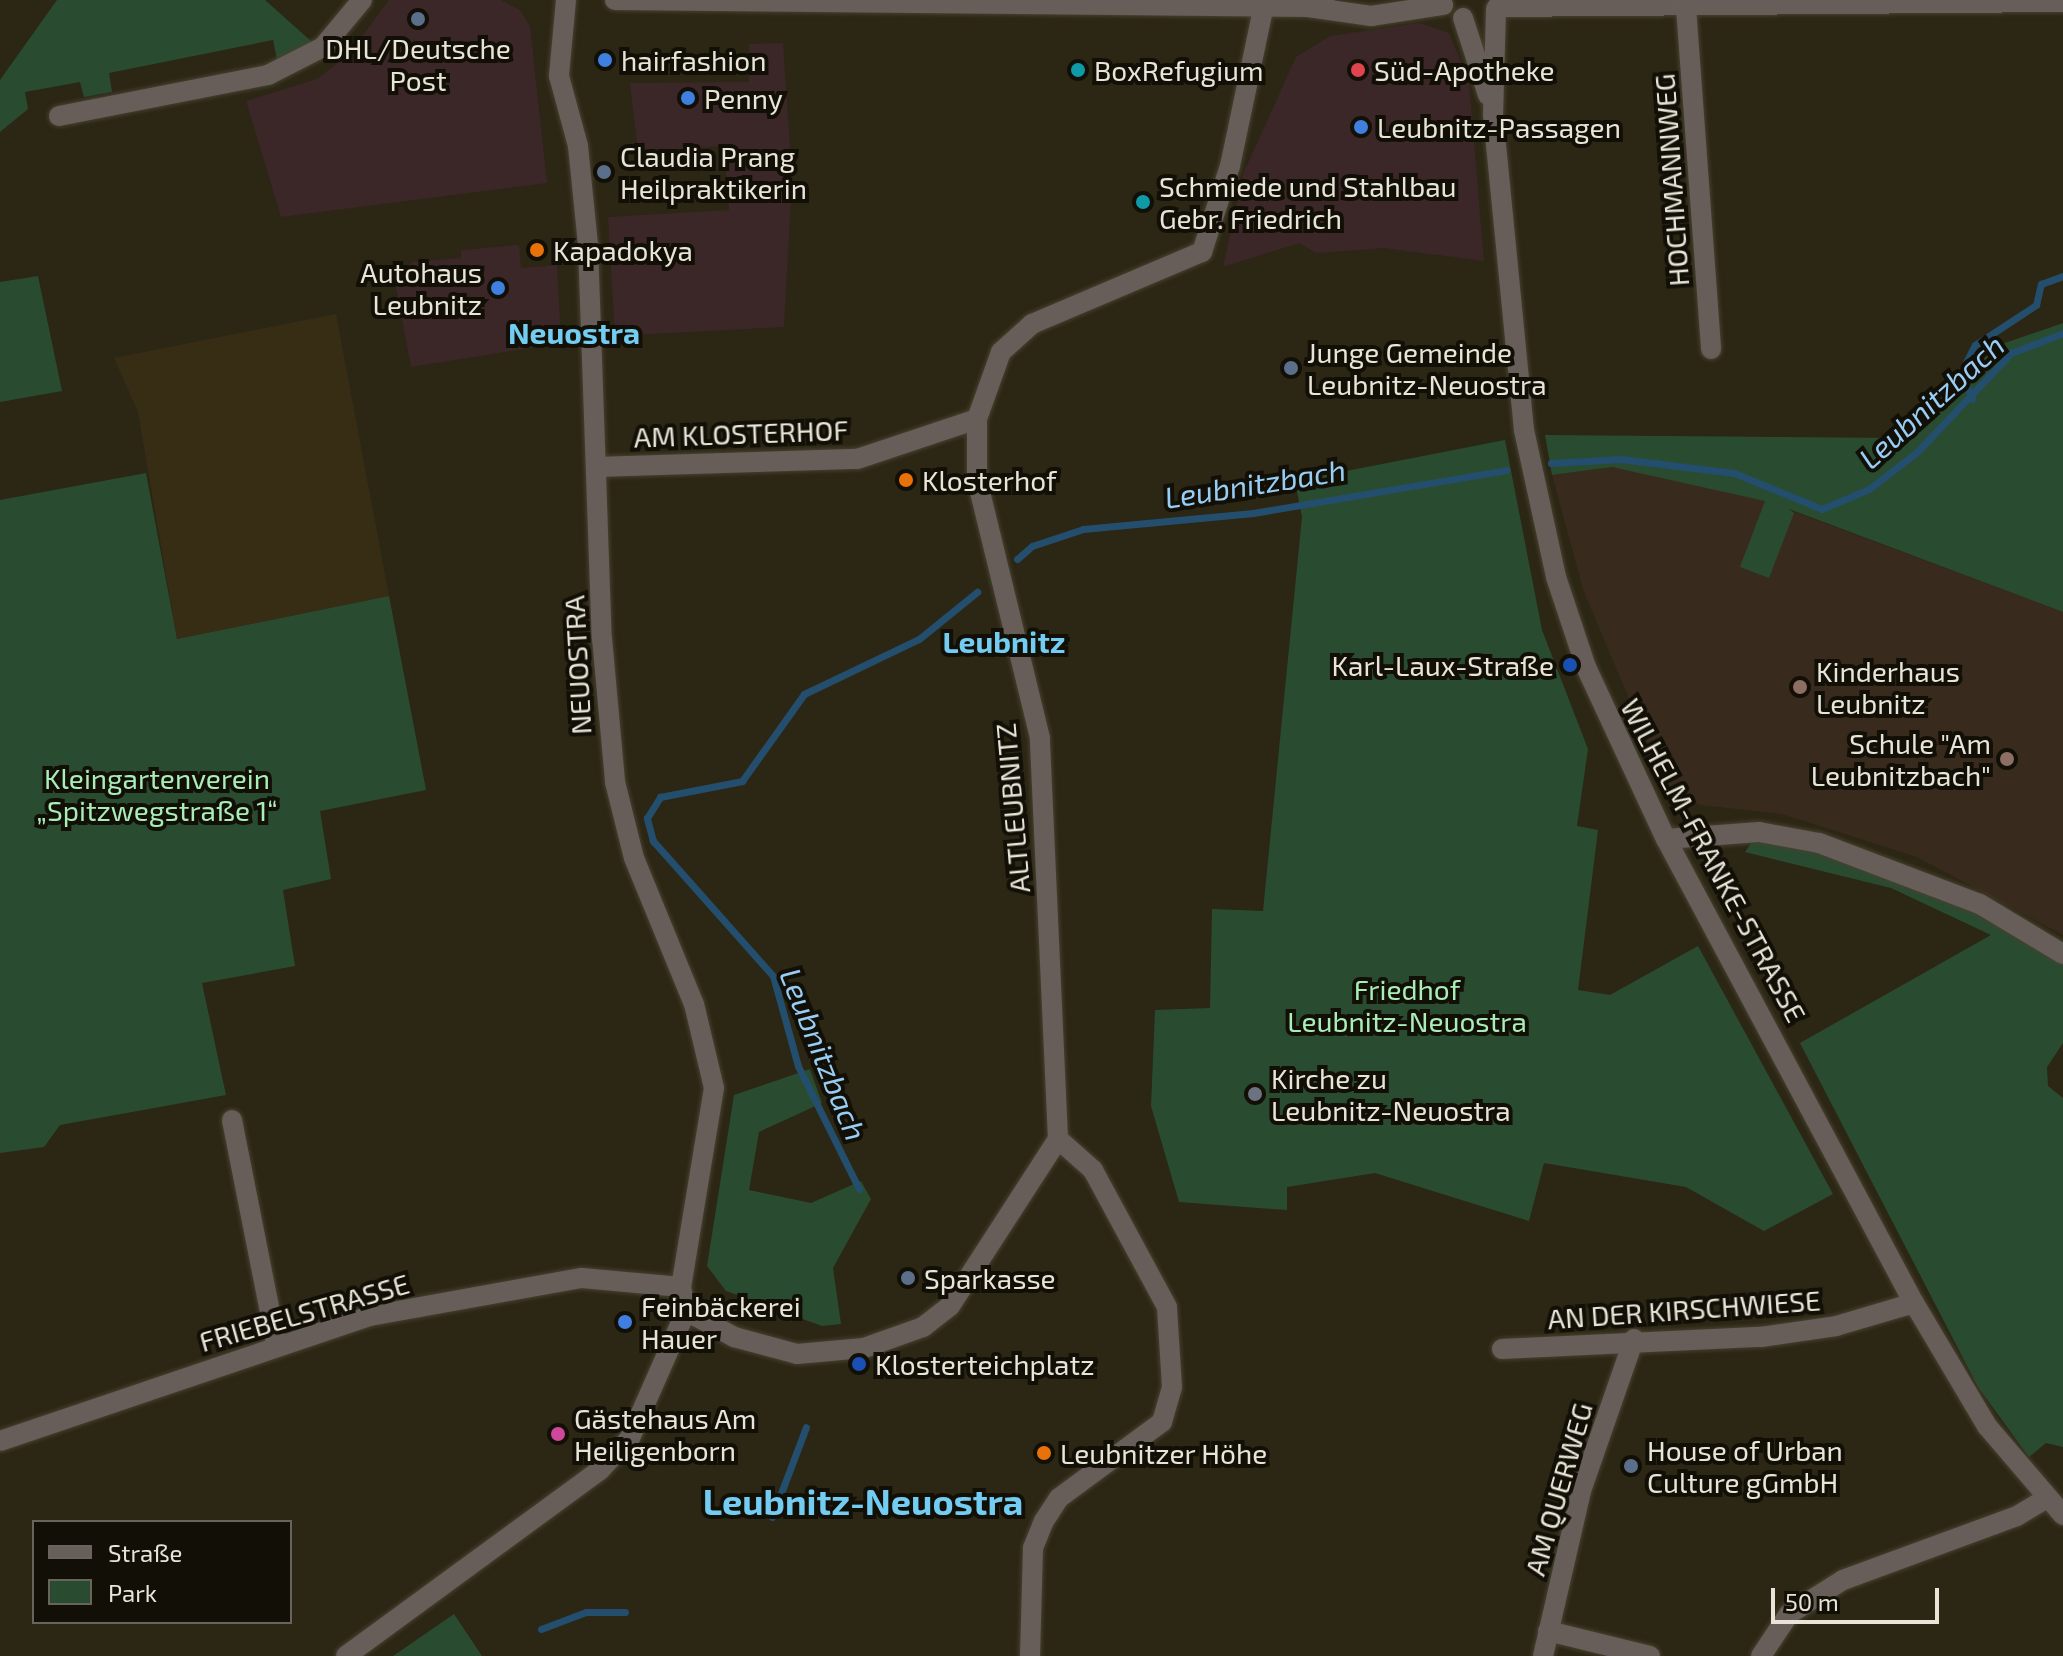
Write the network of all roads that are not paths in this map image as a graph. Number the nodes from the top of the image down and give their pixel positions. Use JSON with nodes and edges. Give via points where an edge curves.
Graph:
{"nodes":[{"id":1,"x":362,"y":0,"type":"edge"},
{"id":2,"x":566,"y":0,"type":"edge"},
{"id":3,"x":615,"y":0,"type":"edge"},
{"id":4,"x":1563,"y":0,"type":"edge"},
{"id":5,"x":1044,"y":1,"type":"edge"},
{"id":6,"x":1442,"y":2,"type":"edge"},
{"id":7,"x":2063,"y":2,"type":"edge"},
{"id":8,"x":1316,"y":3,"type":"edge"},
{"id":9,"x":1264,"y":4,"type":"junction"},
{"id":10,"x":1498,"y":5,"type":"edge"},
{"id":11,"x":1686,"y":7,"type":"junction"},
{"id":12,"x":1586,"y":8,"type":"junction"},
{"id":13,"x":1463,"y":18,"type":"junction"},
{"id":14,"x":1493,"y":114,"type":"junction"},
{"id":15,"x":59,"y":116,"type":"dead end"},
{"id":16,"x":1711,"y":349,"type":"dead end"},
{"id":17,"x":977,"y":419,"type":"junction"},
{"id":18,"x":598,"y":467,"type":"junction"},
{"id":19,"x":1666,"y":839,"type":"junction"},
{"id":20,"x":2063,"y":954,"type":"edge"},
{"id":21,"x":232,"y":1120,"type":"dead end"},
{"id":22,"x":1058,"y":1139,"type":"junction"},
{"id":23,"x":681,"y":1287,"type":"junction"},
{"id":24,"x":1914,"y":1303,"type":"junction"},
{"id":25,"x":686,"y":1311,"type":"junction"},
{"id":26,"x":1634,"y":1339,"type":"junction"},
{"id":27,"x":276,"y":1343,"type":"junction"},
{"id":28,"x":1502,"y":1349,"type":"dead end"},
{"id":29,"x":0,"y":1441,"type":"edge"},
{"id":30,"x":2045,"y":1499,"type":"junction"},
{"id":31,"x":2063,"y":1515,"type":"edge"},
{"id":32,"x":1548,"y":1631,"type":"junction"},
{"id":33,"x":346,"y":1656,"type":"edge"},
{"id":34,"x":1030,"y":1656,"type":"edge"},
{"id":35,"x":1543,"y":1656,"type":"edge"},
{"id":36,"x":1650,"y":1656,"type":"edge"},
{"id":37,"x":1761,"y":1656,"type":"edge"}],
"edges":[{"from":1,"to":15,"type":"street","via":[[323,47],[268,75]]},
{"from":2,"to":18,"type":"street","name":"NEUOSTRA","via":[[559,76],[582,170]]},
{"from":3,"to":5,"type":"street"},
{"from":4,"to":12,"type":"street"},
{"from":5,"to":9,"type":"street"},
{"from":6,"to":8,"type":"street","via":[[1371,16]]},
{"from":6,"to":13,"type":"street"},
{"from":7,"to":11,"type":"street"},
{"from":8,"to":9,"type":"street"},
{"from":9,"to":17,"type":"street","name":"ALTLEUBNITZ","via":[[1230,166],[1202,252],[1032,324],[1001,352]]},
{"from":10,"to":12,"type":"street"},
{"from":10,"to":13,"type":"street"},
{"from":10,"to":14,"type":"street","name":"WILHELM-FRANKE-STRASSE"},
{"from":11,"to":12,"type":"street"},
{"from":11,"to":16,"type":"street","name":"HOCHMANNWEG"},
{"from":13,"to":14,"type":"street","name":"WILHELM-FRANKE-STRASSE"},
{"from":14,"to":19,"type":"street","name":"WILHELM-FRANKE-STRASSE","via":[[1534,492],[1602,708]]},
{"from":17,"to":18,"type":"street","name":"AM KLOSTERHOF","via":[[857,459]]},
{"from":17,"to":22,"type":"street","name":"ALTLEUBNITZ","via":[[977,479],[1040,738]]},
{"from":18,"to":23,"type":"street","name":"NEUOSTRA","via":[[615,782],[634,858],[711,1059],[711,1121]]},
{"from":19,"to":20,"type":"street","via":[[1759,832],[1819,843],[1980,904]]},
{"from":19,"to":24,"type":"street","name":"WILHELM-FRANKE-STRASSE"},
{"from":21,"to":27,"type":"street"},
{"from":22,"to":25,"type":"street","via":[[950,1306],[923,1327],[864,1348],[797,1354],[734,1337]]},
{"from":22,"to":34,"type":"street","via":[[1093,1170],[1167,1307],[1172,1387],[1162,1422],[1059,1498],[1044,1521],[1033,1548]]},
{"from":23,"to":25,"type":"street","name":"NEUOSTRA"},
{"from":23,"to":27,"type":"street","name":"FRIEBELSTRASSE","via":[[582,1278],[370,1316]]},
{"from":24,"to":26,"type":"street","name":"AN DER KIRSCHWIESE","via":[[1836,1326],[1761,1337]]},
{"from":24,"to":30,"type":"street","name":"WILHELM-FRANKE-STRASSE","via":[[1987,1426]]},
{"from":25,"to":33,"type":"street","via":[[630,1438],[600,1470]]},
{"from":26,"to":28,"type":"street","name":"AN DER KIRSCHWIESE"},
{"from":26,"to":32,"type":"street","name":"AM QUERWEG","via":[[1581,1491]]},
{"from":27,"to":29,"type":"street","name":"FRIEBELSTRASSE"},
{"from":30,"to":31,"type":"street","name":"WILHELM-FRANKE-STRASSE"},
{"from":30,"to":37,"type":"street","via":[[2017,1516],[1843,1580],[1789,1614]]},
{"from":32,"to":35,"type":"street","name":"AM QUERWEG"},
{"from":32,"to":36,"type":"street"}]}
